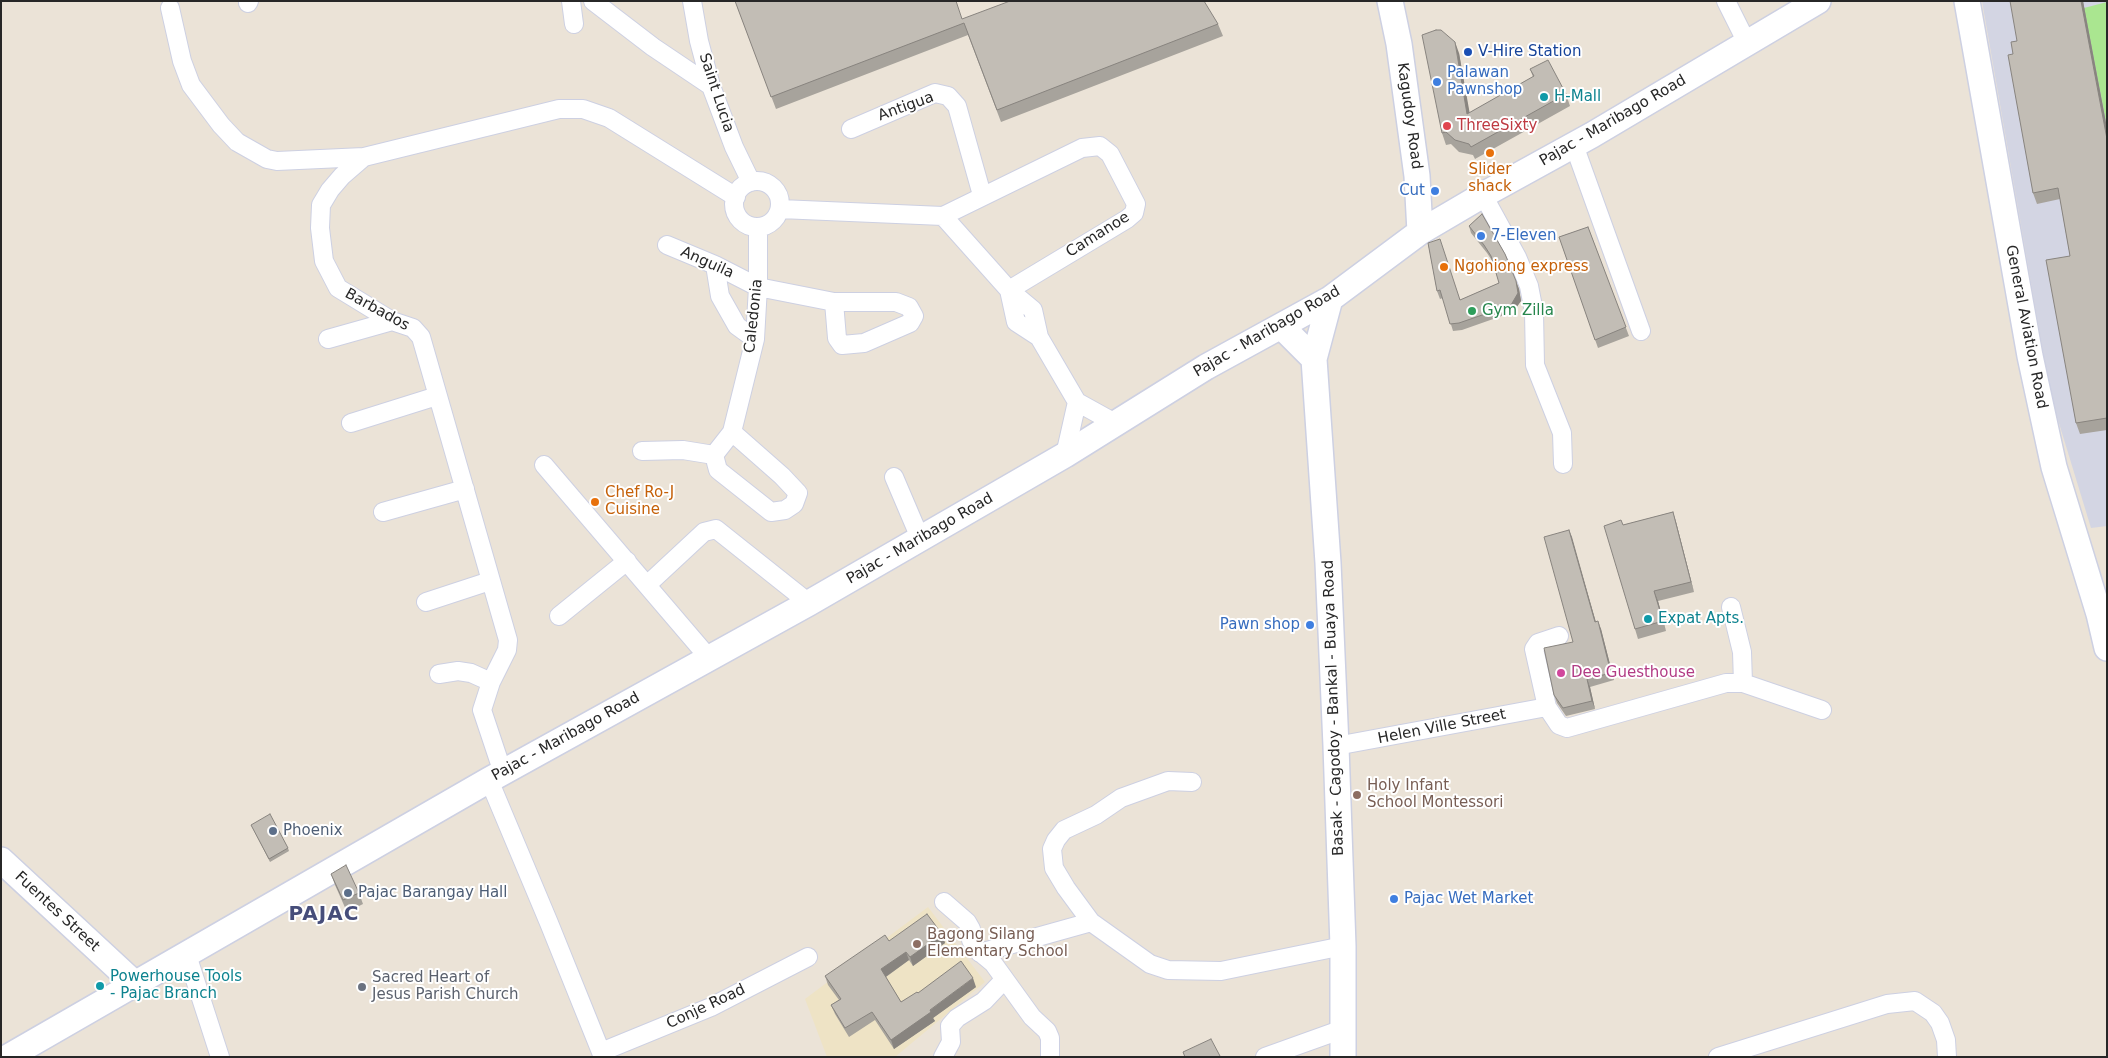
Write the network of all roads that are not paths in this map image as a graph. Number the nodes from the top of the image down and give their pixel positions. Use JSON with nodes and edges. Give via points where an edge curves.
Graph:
{"nodes":[{"id":1,"x":571,"y":1,"type":"edge"},
{"id":2,"x":593,"y":1,"type":"edge"},
{"id":3,"x":692,"y":1,"type":"edge"},
{"id":4,"x":1390,"y":1,"type":"edge"},
{"id":5,"x":1726,"y":1,"type":"edge"},
{"id":6,"x":1818,"y":1,"type":"edge"},
{"id":7,"x":1968,"y":1,"type":"edge"},
{"id":8,"x":170,"y":8,"type":"dead end"},
{"id":9,"x":574,"y":24,"type":"dead end"},
{"id":10,"x":1747,"y":43,"type":"junction"},
{"id":11,"x":711,"y":86,"type":"junction"},
{"id":12,"x":851,"y":129,"type":"dead end"},
{"id":13,"x":1574,"y":145,"type":"junction"},
{"id":14,"x":364,"y":158,"type":"junction"},
{"id":15,"x":751,"y":182,"type":"junction"},
{"id":16,"x":1482,"y":195,"type":"junction"},
{"id":17,"x":982,"y":196,"type":"junction"},
{"id":18,"x":736,"y":197,"type":"junction"},
{"id":19,"x":780,"y":209,"type":"junction"},
{"id":20,"x":943,"y":216,"type":"junction"},
{"id":21,"x":758,"y":227,"type":"junction"},
{"id":22,"x":1420,"y":232,"type":"junction"},
{"id":23,"x":667,"y":245,"type":"dead end"},
{"id":24,"x":715,"y":265,"type":"junction"},
{"id":25,"x":758,"y":287,"type":"junction"},
{"id":26,"x":1008,"y":290,"type":"junction"},
{"id":27,"x":1330,"y":299,"type":"junction"},
{"id":28,"x":834,"y":302,"type":"dead end"},
{"id":29,"x":392,"y":321,"type":"junction"},
{"id":30,"x":1282,"y":327,"type":"junction"},
{"id":31,"x":1641,"y":331,"type":"dead end"},
{"id":32,"x":328,"y":339,"type":"dead end"},
{"id":33,"x":754,"y":339,"type":"junction"},
{"id":34,"x":1314,"y":360,"type":"junction"},
{"id":35,"x":437,"y":396,"type":"junction"},
{"id":36,"x":1077,"y":402,"type":"junction"},
{"id":37,"x":351,"y":423,"type":"dead end"},
{"id":38,"x":1115,"y":423,"type":"junction"},
{"id":39,"x":732,"y":432,"type":"junction"},
{"id":40,"x":642,"y":451,"type":"dead end"},
{"id":41,"x":714,"y":455,"type":"junction"},
{"id":42,"x":1065,"y":455,"type":"junction"},
{"id":43,"x":1563,"y":464,"type":"dead end"},
{"id":44,"x":544,"y":465,"type":"dead end"},
{"id":45,"x":894,"y":477,"type":"dead end"},
{"id":46,"x":465,"y":489,"type":"junction"},
{"id":47,"x":383,"y":512,"type":"dead end"},
{"id":48,"x":920,"y":538,"type":"junction"},
{"id":49,"x":627,"y":561,"type":"junction"},
{"id":50,"x":490,"y":581,"type":"junction"},
{"id":51,"x":647,"y":584,"type":"junction"},
{"id":52,"x":426,"y":602,"type":"dead end"},
{"id":53,"x":809,"y":603,"type":"junction"},
{"id":54,"x":1731,"y":607,"type":"dead end"},
{"id":55,"x":559,"y":616,"type":"dead end"},
{"id":56,"x":1559,"y":636,"type":"dead end"},
{"id":57,"x":2107,"y":648,"type":"edge"},
{"id":58,"x":709,"y":658,"type":"junction"},
{"id":59,"x":439,"y":674,"type":"dead end"},
{"id":60,"x":492,"y":682,"type":"junction"},
{"id":61,"x":1743,"y":683,"type":"junction"},
{"id":62,"x":1547,"y":707,"type":"junction"},
{"id":63,"x":1822,"y":710,"type":"dead end"},
{"id":64,"x":1336,"y":746,"type":"junction"},
{"id":65,"x":496,"y":777,"type":"junction"},
{"id":66,"x":1192,"y":782,"type":"dead end"},
{"id":67,"x":1,"y":860,"type":"edge"},
{"id":68,"x":944,"y":902,"type":"dead end"},
{"id":69,"x":1092,"y":922,"type":"junction"},
{"id":70,"x":1343,"y":946,"type":"junction"},
{"id":71,"x":980,"y":953,"type":"junction"},
{"id":72,"x":187,"y":955,"type":"junction"},
{"id":73,"x":808,"y":957,"type":"dead end"},
{"id":74,"x":1004,"y":980,"type":"junction"},
{"id":75,"x":135,"y":984,"type":"junction"},
{"id":76,"x":1343,"y":1029,"type":"junction"},
{"id":77,"x":602,"y":1054,"type":"edge"},
{"id":78,"x":1050,"y":1056,"type":"edge"},
{"id":79,"x":8,"y":1057,"type":"edge"},
{"id":80,"x":220,"y":1057,"type":"edge"},
{"id":81,"x":943,"y":1057,"type":"edge"},
{"id":82,"x":1265,"y":1057,"type":"edge"},
{"id":83,"x":1343,"y":1057,"type":"edge"},
{"id":84,"x":1718,"y":1057,"type":"edge"},
{"id":85,"x":1947,"y":1057,"type":"edge"}],
"edges":[{"from":1,"to":9,"type":"street"},
{"from":2,"to":11,"type":"street"},
{"from":3,"to":11,"type":"street","name":"Saint Lucia"},
{"from":4,"to":22,"type":"street","name":"Kagudoy Road","via":[[1417,176]]},
{"from":5,"to":10,"type":"street"},
{"from":6,"to":10,"type":"street","name":"Pajac - Maribago Road"},
{"from":7,"to":57,"type":"street","name":"General Aviation Road","via":[[2034,374],[2054,468]]},
{"from":8,"to":14,"type":"street","via":[[179,52],[191,85],[220,125],[238,142],[267,159],[278,161]]},
{"from":10,"to":13,"type":"street","name":"Pajac - Maribago Road"},
{"from":11,"to":15,"type":"street","name":"Saint Lucia"},
{"from":12,"to":17,"type":"street","name":"Antigua","via":[[935,93],[948,96],[957,106]]},
{"from":13,"to":16,"type":"street","name":"Pajac - Maribago Road"},
{"from":13,"to":31,"type":"street"},
{"from":14,"to":18,"type":"street","name":"Barbados","via":[[548,110],[583,109],[617,122]]},
{"from":14,"to":29,"type":"street","name":"Barbados","via":[[342,176],[321,205],[324,261],[338,288]]},
{"from":15,"to":18,"type":"street","via":[[743,186]]},
{"from":15,"to":19,"type":"street","via":[[765,182],[773,187],[780,200]]},
{"from":16,"to":22,"type":"street","name":"Pajac - Maribago Road"},
{"from":16,"to":43,"type":"street","via":[[1517,257],[1529,286],[1534,312],[1535,365],[1562,433]]},
{"from":17,"to":20,"type":"street","name":"Camanoe"},
{"from":17,"to":26,"type":"street","name":"Camanoe","via":[[1082,148],[1100,146],[1110,154],[1136,204],[1134,213],[1127,219]]},
{"from":18,"to":21,"type":"street","via":[[735,209],[740,219]]},
{"from":19,"to":20,"type":"street"},
{"from":19,"to":21,"type":"street","via":[[772,222]]},
{"from":20,"to":26,"type":"street"},
{"from":21,"to":25,"type":"street","name":"Caledonia"},
{"from":22,"to":27,"type":"street","name":"Pajac - Maribago Road"},
{"from":23,"to":24,"type":"street","name":"Anguila"},
{"from":24,"to":25,"type":"street","name":"Anguila"},
{"from":24,"to":33,"type":"street","via":[[720,296],[737,326]]},
{"from":25,"to":28,"type":"street","name":"Anguila"},
{"from":25,"to":33,"type":"street","name":"Caledonia"},
{"from":26,"to":36,"type":"street","via":[[1034,310],[1039,337]]},
{"from":27,"to":30,"type":"street","name":"Pajac - Maribago Road"},
{"from":27,"to":34,"type":"street","name":"Basak - Cagodoy - Bankal - Buaya Road"},
{"from":29,"to":32,"type":"street"},
{"from":29,"to":35,"type":"street","name":"Barbados","via":[[413,328],[421,338]]},
{"from":30,"to":34,"type":"street"},
{"from":30,"to":38,"type":"street","name":"Pajac - Maribago Road","via":[[1206,367]]},
{"from":33,"to":39,"type":"street","name":"Caledonia"},
{"from":34,"to":64,"type":"street","name":"Basak - Cagodoy - Bankal - Buaya Road"},
{"from":35,"to":37,"type":"street"},
{"from":35,"to":46,"type":"street","name":"Barbados"},
{"from":36,"to":38,"type":"street"},
{"from":36,"to":42,"type":"street"},
{"from":38,"to":42,"type":"street","name":"Pajac - Maribago Road"},
{"from":39,"to":41,"type":"street"},
{"from":39,"to":41,"type":"street","via":[[794,488],[798,493],[794,504],[785,510],[771,512],[718,470]]},
{"from":40,"to":41,"type":"street","via":[[683,450]]},
{"from":42,"to":48,"type":"street","name":"Pajac - Maribago Road"},
{"from":44,"to":49,"type":"street"},
{"from":45,"to":48,"type":"street"},
{"from":46,"to":47,"type":"street"},
{"from":46,"to":50,"type":"street","name":"Barbados"},
{"from":48,"to":53,"type":"street","name":"Pajac - Maribago Road"},
{"from":49,"to":51,"type":"street"},
{"from":49,"to":55,"type":"street"},
{"from":50,"to":52,"type":"street"},
{"from":50,"to":60,"type":"street","name":"Barbados","via":[[508,640],[507,650]]},
{"from":51,"to":53,"type":"street","via":[[704,532],[716,529]]},
{"from":51,"to":58,"type":"street"},
{"from":53,"to":58,"type":"street","name":"Pajac - Maribago Road"},
{"from":54,"to":61,"type":"street","via":[[1742,652]]},
{"from":56,"to":62,"type":"street","via":[[1538,643],[1534,649]]},
{"from":58,"to":65,"type":"street","name":"Pajac - Maribago Road"},
{"from":59,"to":60,"type":"street","via":[[471,673]]},
{"from":60,"to":65,"type":"street","name":"Barbados","via":[[482,710]]},
{"from":61,"to":62,"type":"street","via":[[1726,683],[1566,728],[1559,725]]},
{"from":61,"to":63,"type":"street"},
{"from":62,"to":64,"type":"street","name":"Helen Ville Street"},
{"from":64,"to":70,"type":"street","name":"Basak - Cagodoy - Bankal - Buaya Road"},
{"from":65,"to":72,"type":"street","name":"Pajac - Maribago Road"},
{"from":65,"to":77,"type":"street","name":"Barbados"},
{"from":66,"to":69,"type":"street","via":[[1168,781],[1129,795],[1064,830],[1056,840],[1052,849],[1054,868]]},
{"from":67,"to":75,"type":"street","name":"Fuentes Street"},
{"from":68,"to":71,"type":"street","via":[[967,922],[971,940]]},
{"from":69,"to":70,"type":"street","via":[[1150,964],[1168,970],[1222,971]]},
{"from":69,"to":71,"type":"street"},
{"from":70,"to":76,"type":"street","name":"Basak - Cagodoy - Bankal - Buaya Road"},
{"from":71,"to":74,"type":"street"},
{"from":72,"to":75,"type":"street","name":"Pajac - Maribago Road"},
{"from":72,"to":80,"type":"street"},
{"from":73,"to":77,"type":"street","name":"Conje Road","via":[[711,1008]]},
{"from":74,"to":78,"type":"street","via":[[1047,1031]]},
{"from":74,"to":81,"type":"street","via":[[984,1001],[950,1026],[951,1042]]},
{"from":75,"to":79,"type":"street","name":"Pajac - Maribago Road"},
{"from":76,"to":82,"type":"street"},
{"from":76,"to":83,"type":"street","name":"Basak - Cagodoy - Bankal - Buaya Road"},
{"from":84,"to":85,"type":"street","via":[[1887,1004],[1915,1001],[1933,1013],[1940,1023]]}]}
